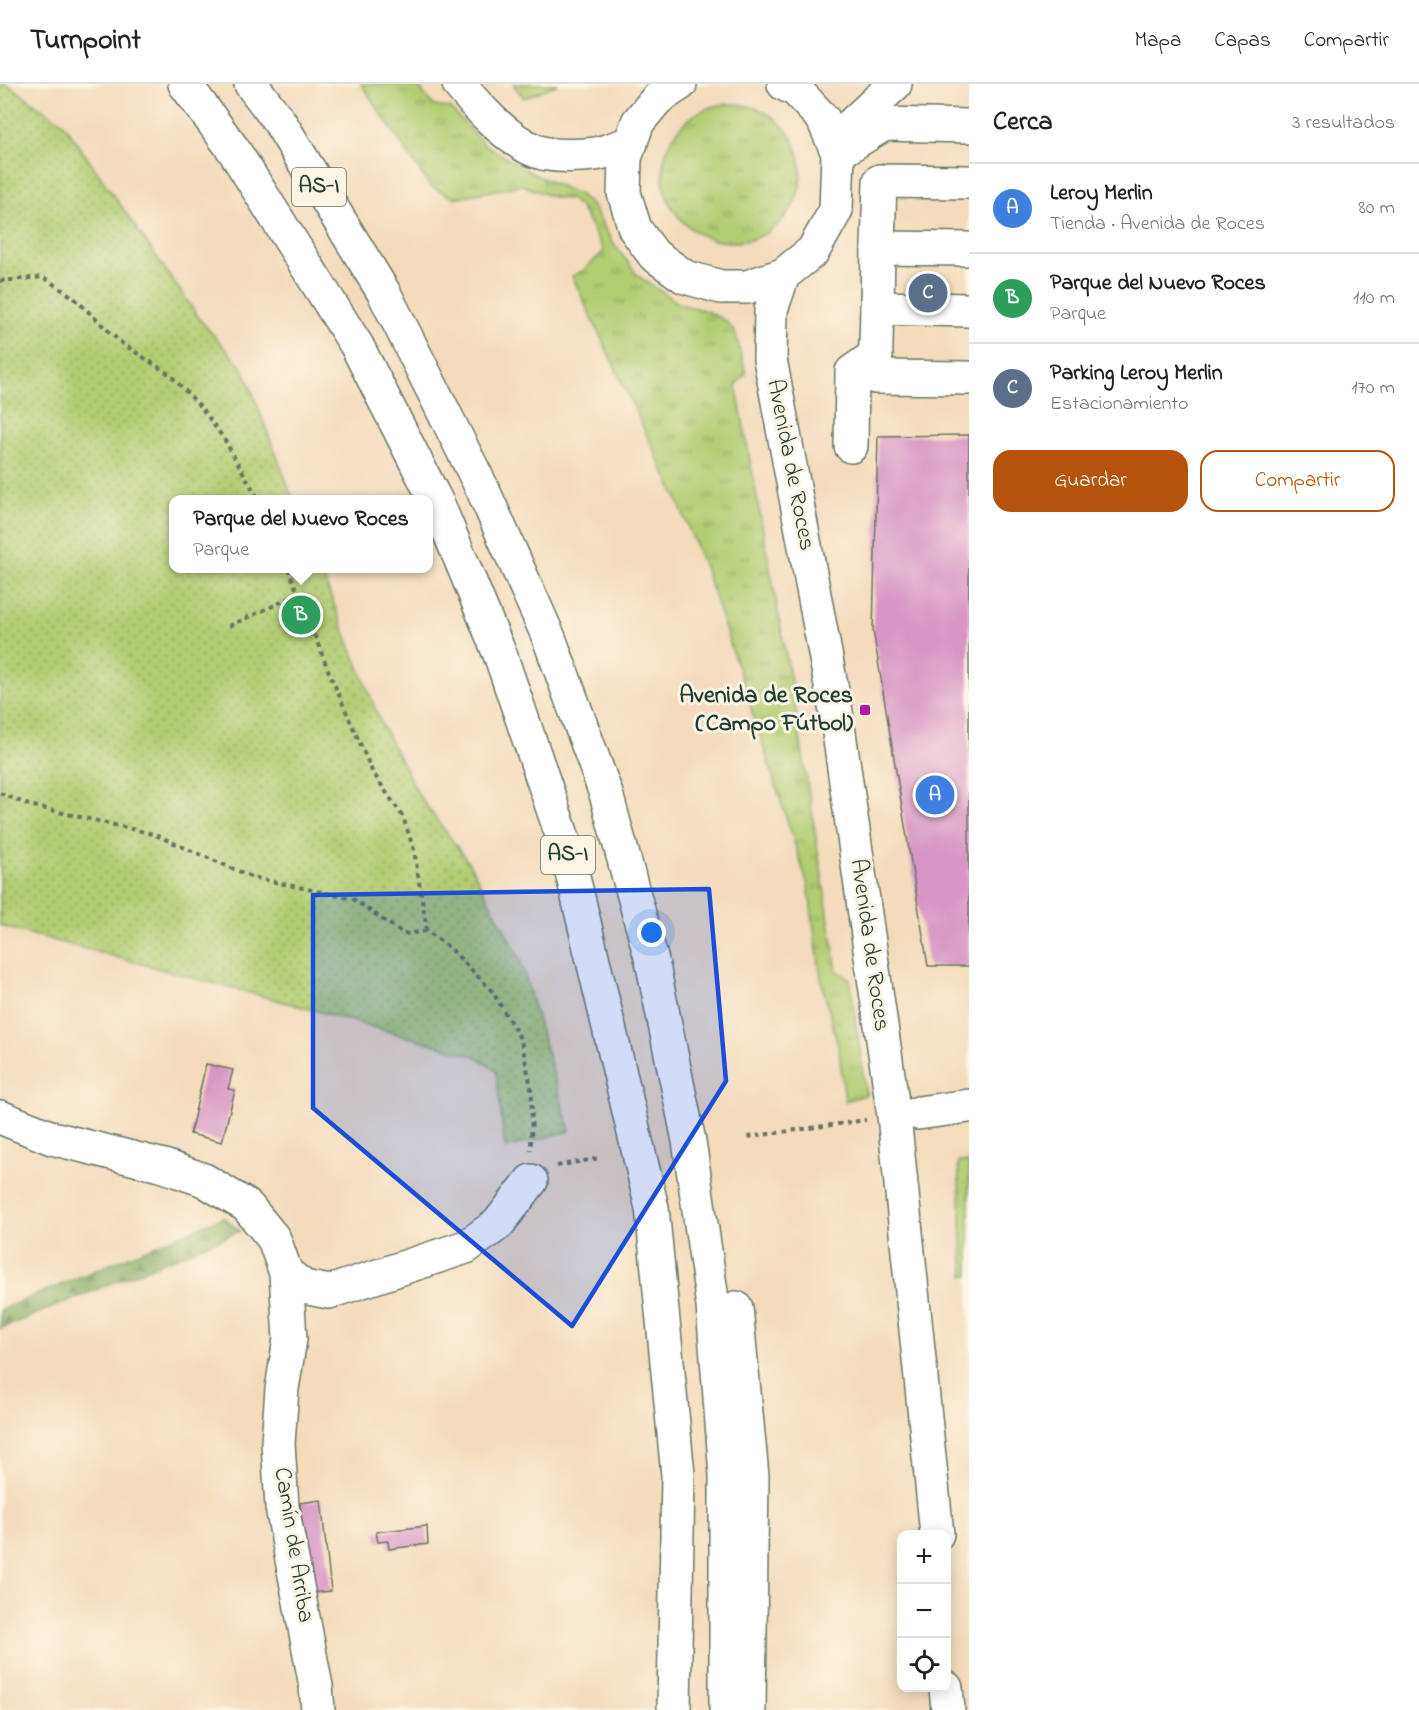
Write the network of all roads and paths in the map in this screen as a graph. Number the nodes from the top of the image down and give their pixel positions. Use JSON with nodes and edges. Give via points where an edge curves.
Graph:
{"nodes":[{"id":1,"x":185,"y":84,"type":"edge"},
{"id":2,"x":251,"y":84,"type":"edge"},
{"id":3,"x":459,"y":84,"type":"edge"},
{"id":4,"x":680,"y":84,"type":"edge"},
{"id":5,"x":783,"y":84,"type":"edge"},
{"id":6,"x":895,"y":84,"type":"edge"},
{"id":7,"x":969,"y":126,"type":"edge"},
{"id":8,"x":631,"y":143,"type":"junction"},
{"id":9,"x":838,"y":153,"type":"junction"},
{"id":10,"x":969,"y":182,"type":"edge"},
{"id":11,"x":878,"y":248,"type":"junction"},
{"id":12,"x":969,"y":249,"type":"edge"},
{"id":13,"x":783,"y":275,"type":"junction"},
{"id":14,"x":0,"y":281,"type":"edge"},
{"id":15,"x":721,"y":287,"type":"junction"},
{"id":16,"x":877,"y":308,"type":"junction"},
{"id":17,"x":969,"y":310,"type":"edge"},
{"id":18,"x":876,"y":355,"type":"junction"},
{"id":19,"x":770,"y":359,"type":"junction"},
{"id":20,"x":969,"y":378,"type":"edge"},
{"id":21,"x":851,"y":446,"type":"dead end"},
{"id":22,"x":256,"y":495,"type":"edge"},
{"id":23,"x":433,"y":495,"type":"edge"},
{"id":24,"x":433,"y":495,"type":"edge"},
{"id":25,"x":290,"y":573,"type":"edge"},
{"id":26,"x":299,"y":594,"type":"junction"},
{"id":27,"x":229,"y":626,"type":"dead end"},
{"id":28,"x":0,"y":793,"type":"edge"},
{"id":29,"x":427,"y":931,"type":"junction"},
{"id":30,"x":652,"y":961,"type":"junction"},
{"id":31,"x":969,"y":1106,"type":"edge"},
{"id":32,"x":906,"y":1114,"type":"junction"},
{"id":33,"x":0,"y":1117,"type":"edge"},
{"id":34,"x":748,"y":1137,"type":"dead end"},
{"id":35,"x":599,"y":1158,"type":"dead end"},
{"id":36,"x":531,"y":1181,"type":"junction"},
{"id":37,"x":286,"y":1273,"type":"junction"},
{"id":38,"x":937,"y":1530,"type":"edge"},
{"id":39,"x":946,"y":1692,"type":"edge"},
{"id":40,"x":318,"y":1710,"type":"edge"},
{"id":41,"x":674,"y":1710,"type":"edge"},
{"id":42,"x":726,"y":1710,"type":"edge"},
{"id":43,"x":749,"y":1710,"type":"edge"},
{"id":44,"x":948,"y":1710,"type":"edge"}],
"edges":[{"from":1,"to":23,"type":"main road","number":"AS-I","via":[[233,149],[357,346]]},
{"from":2,"to":30,"type":"main road","number":"AS-I","via":[[279,121],[384,293],[482,488],[549,638],[606,794]]},
{"from":3,"to":8,"type":"main road","via":[[477,107],[536,151],[571,156],[598,154]]},
{"from":4,"to":8,"type":"main road","via":[[657,99],[638,123]]},
{"from":5,"to":9,"type":"main road","via":[[796,90],[823,119]]},
{"from":6,"to":9,"type":"main road","via":[[850,126]]},
{"from":7,"to":9,"type":"main road","via":[[884,124]]},
{"from":8,"to":15,"type":"main road","via":[[625,158],[624,193],[635,229],[654,255],[685,277]]},
{"from":9,"to":13,"type":"main road","via":[[836,210],[813,252]]},
{"from":10,"to":11,"type":"main road","via":[[880,181]]},
{"from":11,"to":12,"type":"main road"},
{"from":11,"to":16,"type":"main road"},
{"from":13,"to":15,"type":"main road","via":[[747,287]]},
{"from":13,"to":19,"type":"main road","name":"Avenida de Roces","via":[[771,310]]},
{"from":14,"to":22,"type":"path","via":[[43,277],[73,297],[120,342],[169,374],[201,407]]},
{"from":15,"to":19,"type":"main road","name":"Avenida de Roces","via":[[748,312]]},
{"from":16,"to":17,"type":"main road"},
{"from":16,"to":18,"type":"main road"},
{"from":18,"to":20,"type":"main road","via":[[875,376]]},
{"from":18,"to":21,"type":"main road","via":[[852,372]]},
{"from":19,"to":32,"type":"main road","name":"Avenida de Roces"},
{"from":24,"to":41,"type":"main road","number":"AS-I","via":[[501,657],[566,847],[652,1208],[678,1475]]},
{"from":25,"to":26,"type":"path"},
{"from":26,"to":27,"type":"path"},
{"from":26,"to":29,"type":"path","via":[[372,771],[403,817],[414,850]]},
{"from":28,"to":29,"type":"path","via":[[29,805],[153,834],[252,877],[353,899],[404,934]]},
{"from":29,"to":36,"type":"path","via":[[450,948],[492,991],[521,1040],[532,1092]]},
{"from":30,"to":42,"type":"main road","number":"AS-I","via":[[688,1141],[713,1306],[726,1476]]},
{"from":30,"to":43,"type":"main road","via":[[735,1304],[752,1476]]},
{"from":31,"to":32,"type":"main road"},
{"from":32,"to":34,"type":"path"},
{"from":32,"to":38,"type":"main road","name":"Avenida de Roces"},
{"from":33,"to":37,"type":"main road","name":"Camín de Arriba","via":[[52,1138],[204,1180],[247,1206],[274,1239]]},
{"from":35,"to":36,"type":"path","via":[[561,1164]]},
{"from":36,"to":37,"type":"main road","via":[[498,1224],[466,1247],[329,1292],[304,1287]]},
{"from":37,"to":40,"type":"main road","name":"Camín de Arriba","via":[[290,1339],[278,1443],[282,1507]]},
{"from":39,"to":44,"type":"main road"}]}
